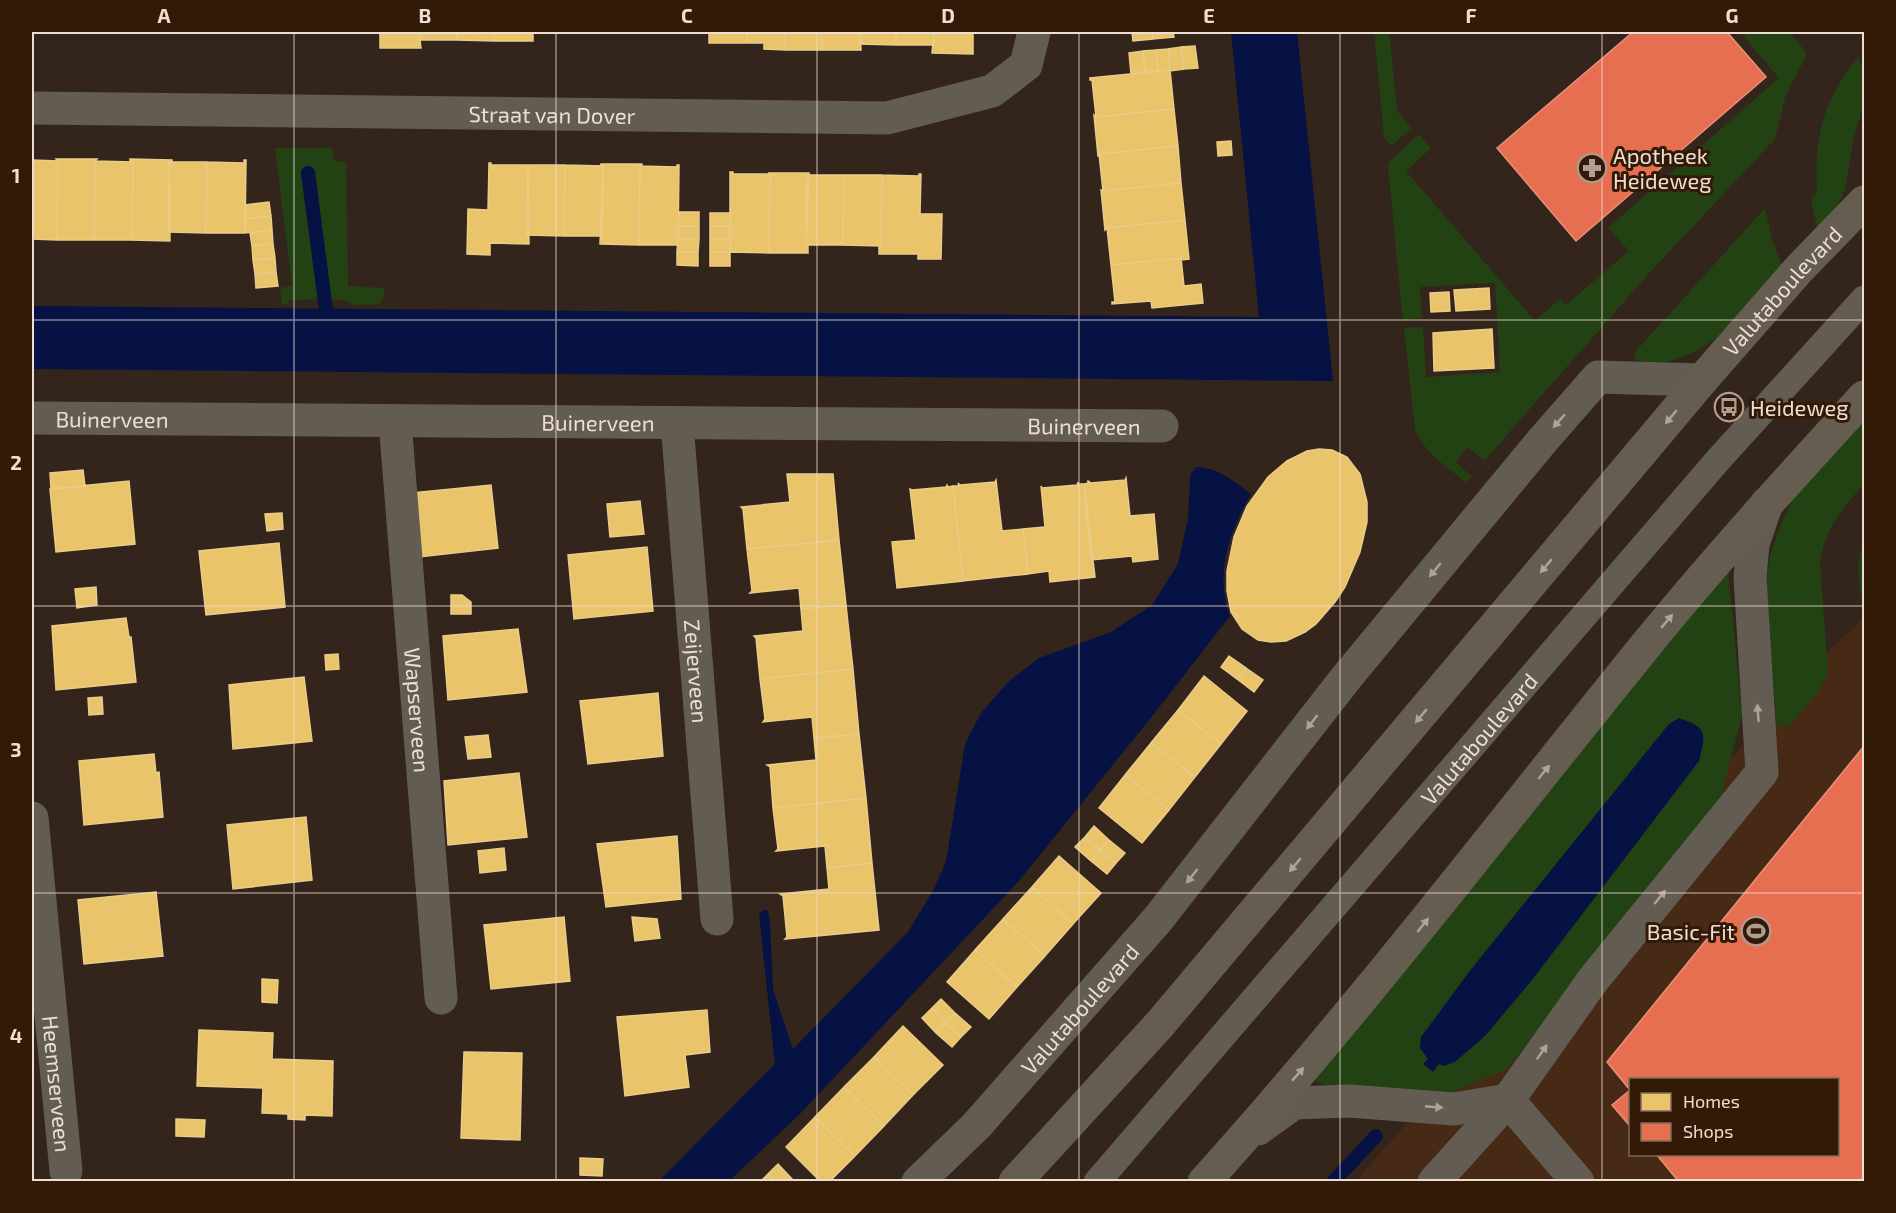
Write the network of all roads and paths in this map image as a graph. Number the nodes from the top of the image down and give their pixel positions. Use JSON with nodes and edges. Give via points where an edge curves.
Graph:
{"nodes":[{"id":1,"x":1034,"y":32,"type":"edge"},
{"id":2,"x":32,"y":108,"type":"edge"},
{"id":3,"x":1864,"y":201,"type":"edge"},
{"id":4,"x":1864,"y":299,"type":"edge"},
{"id":5,"x":1702,"y":380,"type":"junction"},
{"id":6,"x":1864,"y":397,"type":"edge"},
{"id":7,"x":32,"y":418,"type":"edge"},
{"id":8,"x":395,"y":421,"type":"junction"},
{"id":9,"x":676,"y":423,"type":"junction"},
{"id":10,"x":1162,"y":426,"type":"dead end"},
{"id":11,"x":1767,"y":502,"type":"junction"},
{"id":12,"x":32,"y":818,"type":"edge"},
{"id":13,"x":717,"y":919,"type":"dead end"},
{"id":14,"x":441,"y":998,"type":"dead end"},
{"id":15,"x":1508,"y":1100,"type":"junction"},
{"id":16,"x":1238,"y":1144,"type":"junction"},
{"id":17,"x":66,"y":1171,"type":"dead end"},
{"id":18,"x":918,"y":1182,"type":"edge"},
{"id":19,"x":1016,"y":1182,"type":"edge"},
{"id":20,"x":1097,"y":1182,"type":"edge"},
{"id":21,"x":1204,"y":1182,"type":"edge"},
{"id":22,"x":1434,"y":1182,"type":"edge"},
{"id":23,"x":1578,"y":1182,"type":"edge"}],
"edges":[{"from":1,"to":2,"type":"street","name":"Straat van Dover","via":[[1026,65],[992,91],[887,118]]},
{"from":3,"to":5,"type":"main road","name":"Valutaboulevard"},
{"from":4,"to":20,"type":"lane","name":"Valutaboulevard","via":[[1718,460]]},
{"from":5,"to":18,"type":"street","name":"Valutaboulevard","one_way":true,"via":[[1598,377],[1346,678],[1158,919],[977,1125]]},
{"from":5,"to":19,"type":"main road","name":"Valutaboulevard","one_way":true,"via":[[1160,1024]]},
{"from":6,"to":11,"type":"main road"},
{"from":7,"to":8,"type":"street","name":"Buinerveen"},
{"from":8,"to":9,"type":"street","name":"Buinerveen"},
{"from":8,"to":14,"type":"street","name":"Wapserveen"},
{"from":9,"to":10,"type":"street","name":"Buinerveen"},
{"from":9,"to":13,"type":"street","name":"Zeijerveen"},
{"from":15,"to":11,"type":"street","one_way":true,"via":[[1593,980],[1762,772],[1750,577],[1753,544]]},
{"from":16,"to":11,"type":"main road","one_way":true,"via":[[1386,971],[1648,643]]},
{"from":12,"to":17,"type":"street","name":"Heemserveen"},
{"from":16,"to":15,"type":"street","one_way":true,"via":[[1294,1103],[1349,1101],[1454,1109]]},
{"from":15,"to":22,"type":"street"},
{"from":15,"to":23,"type":"street"},
{"from":16,"to":21,"type":"main road"}]}
